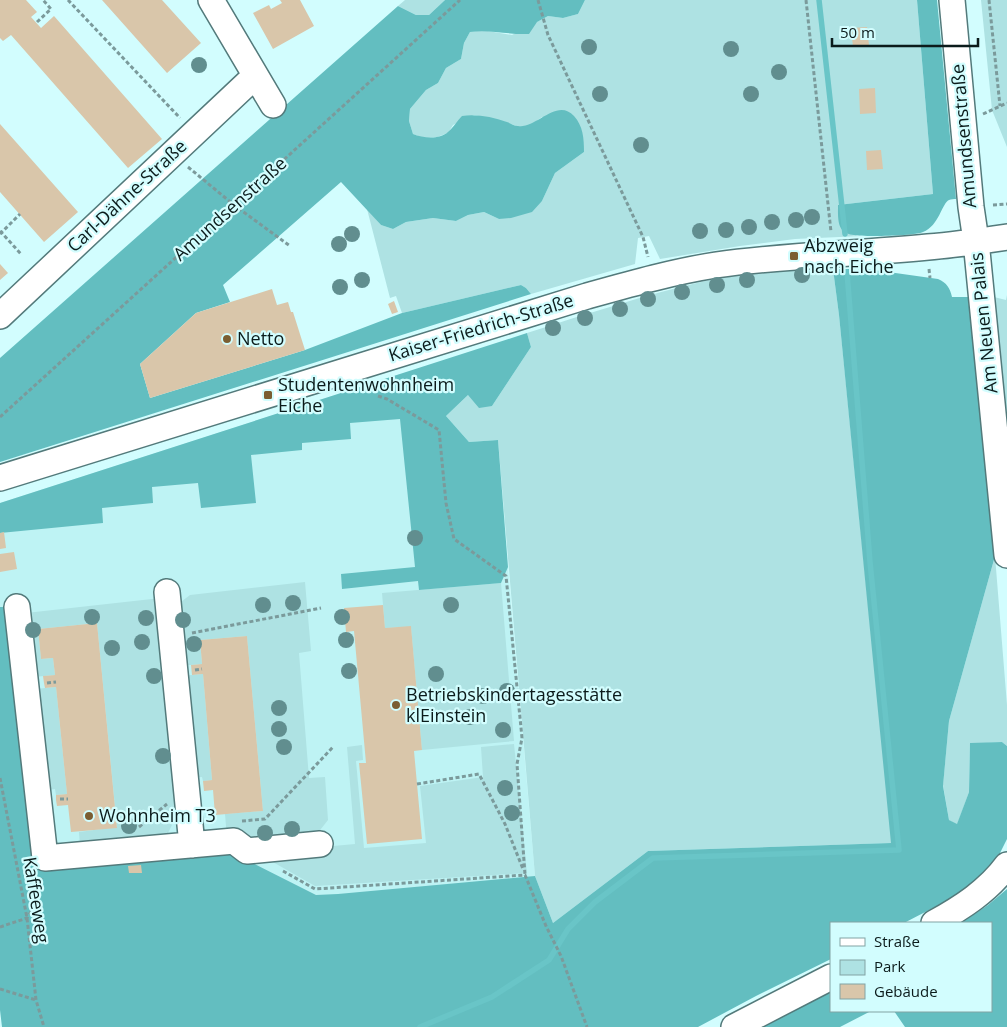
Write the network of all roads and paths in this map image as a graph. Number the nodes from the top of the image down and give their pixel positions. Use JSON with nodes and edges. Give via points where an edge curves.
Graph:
{"nodes":[{"id":1,"x":43,"y":0,"type":"edge"},
{"id":2,"x":68,"y":0,"type":"edge"},
{"id":3,"x":212,"y":0,"type":"edge"},
{"id":4,"x":460,"y":0,"type":"edge"},
{"id":5,"x":538,"y":0,"type":"edge"},
{"id":6,"x":806,"y":0,"type":"edge"},
{"id":7,"x":952,"y":0,"type":"edge"},
{"id":8,"x":988,"y":0,"type":"edge"},
{"id":9,"x":37,"y":22,"type":"dead end"},
{"id":10,"x":255,"y":76,"type":"junction"},
{"id":11,"x":273,"y":105,"type":"dead end"},
{"id":12,"x":1000,"y":106,"type":"dead end"},
{"id":13,"x":194,"y":133,"type":"junction"},
{"id":14,"x":172,"y":154,"type":"junction"},
{"id":15,"x":1007,"y":204,"type":"edge"},
{"id":16,"x":234,"y":205,"type":"junction"},
{"id":17,"x":994,"y":205,"type":"dead end"},
{"id":18,"x":20,"y":214,"type":"dead end"},
{"id":19,"x":1,"y":233,"type":"edge"},
{"id":20,"x":1007,"y":237,"type":"edge"},
{"id":21,"x":976,"y":242,"type":"junction"},
{"id":22,"x":290,"y":246,"type":"dead end"},
{"id":23,"x":832,"y":253,"type":"junction"},
{"id":24,"x":20,"y":254,"type":"dead end"},
{"id":25,"x":648,"y":260,"type":"dead end"},
{"id":26,"x":0,"y":316,"type":"edge"},
{"id":27,"x":378,"y":396,"type":"dead end"},
{"id":28,"x":0,"y":418,"type":"edge"},
{"id":29,"x":0,"y":478,"type":"edge"},
{"id":30,"x":1007,"y":555,"type":"edge"},
{"id":31,"x":167,"y":592,"type":"dead end"},
{"id":32,"x":17,"y":607,"type":"dead end"},
{"id":33,"x":321,"y":608,"type":"dead end"},
{"id":34,"x":171,"y":637,"type":"junction"},
{"id":35,"x":56,"y":682,"type":"dead end"},
{"id":36,"x":44,"y":683,"type":"dead end"},
{"id":37,"x":333,"y":747,"type":"dead end"},
{"id":38,"x":0,"y":778,"type":"edge"},
{"id":39,"x":417,"y":784,"type":"dead end"},
{"id":40,"x":186,"y":788,"type":"junction"},
{"id":41,"x":236,"y":821,"type":"dead end"},
{"id":42,"x":138,"y":828,"type":"dead end"},
{"id":43,"x":320,"y":844,"type":"dead end"},
{"id":44,"x":192,"y":845,"type":"junction"},
{"id":45,"x":1007,"y":866,"type":"edge"},
{"id":46,"x":281,"y":870,"type":"dead end"},
{"id":47,"x":525,"y":875,"type":"junction"},
{"id":48,"x":37,"y":902,"type":"dead end"},
{"id":49,"x":27,"y":918,"type":"junction"},
{"id":50,"x":936,"y":922,"type":"edge"},
{"id":51,"x":0,"y":927,"type":"edge"},
{"id":52,"x":830,"y":977,"type":"edge"},
{"id":53,"x":0,"y":989,"type":"edge"},
{"id":54,"x":36,"y":1000,"type":"junction"},
{"id":55,"x":44,"y":1027,"type":"edge"},
{"id":56,"x":587,"y":1027,"type":"edge"},
{"id":57,"x":734,"y":1027,"type":"edge"}],
"edges":[{"from":1,"to":9,"type":"path","via":[[51,9]]},
{"from":2,"to":13,"type":"path"},
{"from":3,"to":10,"type":"street"},
{"from":4,"to":16,"type":"path","name":"Amundsenstraße"},
{"from":5,"to":25,"type":"path","via":[[548,35],[643,237]]},
{"from":6,"to":23,"type":"path"},
{"from":7,"to":21,"type":"street","name":"Amundsenstraße"},
{"from":8,"to":12,"type":"path"},
{"from":10,"to":11,"type":"street"},
{"from":10,"to":13,"type":"street","name":"Carl-Dähne-Straße"},
{"from":13,"to":14,"type":"street","name":"Carl-Dähne-Straße"},
{"from":14,"to":16,"type":"path"},
{"from":14,"to":26,"type":"street","name":"Carl-Dähne-Straße"},
{"from":15,"to":17,"type":"path"},
{"from":16,"to":22,"type":"path"},
{"from":16,"to":28,"type":"path","name":"Amundsenstraße"},
{"from":18,"to":19,"type":"path"},
{"from":19,"to":24,"type":"path"},
{"from":20,"to":21,"type":"street","name":"Kaiser-Friedrich-Straße"},
{"from":21,"to":23,"type":"street","name":"Kaiser-Friedrich-Straße"},
{"from":21,"to":30,"type":"street","name":"Am Neuen Palais"},
{"from":23,"to":29,"type":"street","name":"Kaiser-Friedrich-Straße","via":[[715,265],[651,278]]},
{"from":27,"to":47,"type":"path","via":[[440,430],[446,503],[454,540],[506,576],[522,738],[517,764]]},
{"from":31,"to":34,"type":"street"},
{"from":32,"to":44,"type":"street","via":[[45,858]]},
{"from":33,"to":34,"type":"path"},
{"from":34,"to":40,"type":"street"},
{"from":35,"to":36,"type":"path"},
{"from":37,"to":41,"type":"path","via":[[265,819]]},
{"from":38,"to":49,"type":"path","name":"Kaffeeweg"},
{"from":39,"to":47,"type":"path","via":[[479,774],[505,824]]},
{"from":40,"to":42,"type":"path"},
{"from":40,"to":44,"type":"street"},
{"from":43,"to":44,"type":"street","via":[[247,851],[234,841]]},
{"from":45,"to":50,"type":"street","via":[[986,888]]},
{"from":46,"to":47,"type":"path","via":[[315,889]]},
{"from":47,"to":56,"type":"path","via":[[561,956]]},
{"from":48,"to":49,"type":"path"},
{"from":49,"to":51,"type":"path"},
{"from":49,"to":54,"type":"path","name":"Kaffeeweg"},
{"from":52,"to":57,"type":"street"},
{"from":53,"to":54,"type":"path"},
{"from":54,"to":55,"type":"path","name":"Kaffeeweg"}]}
